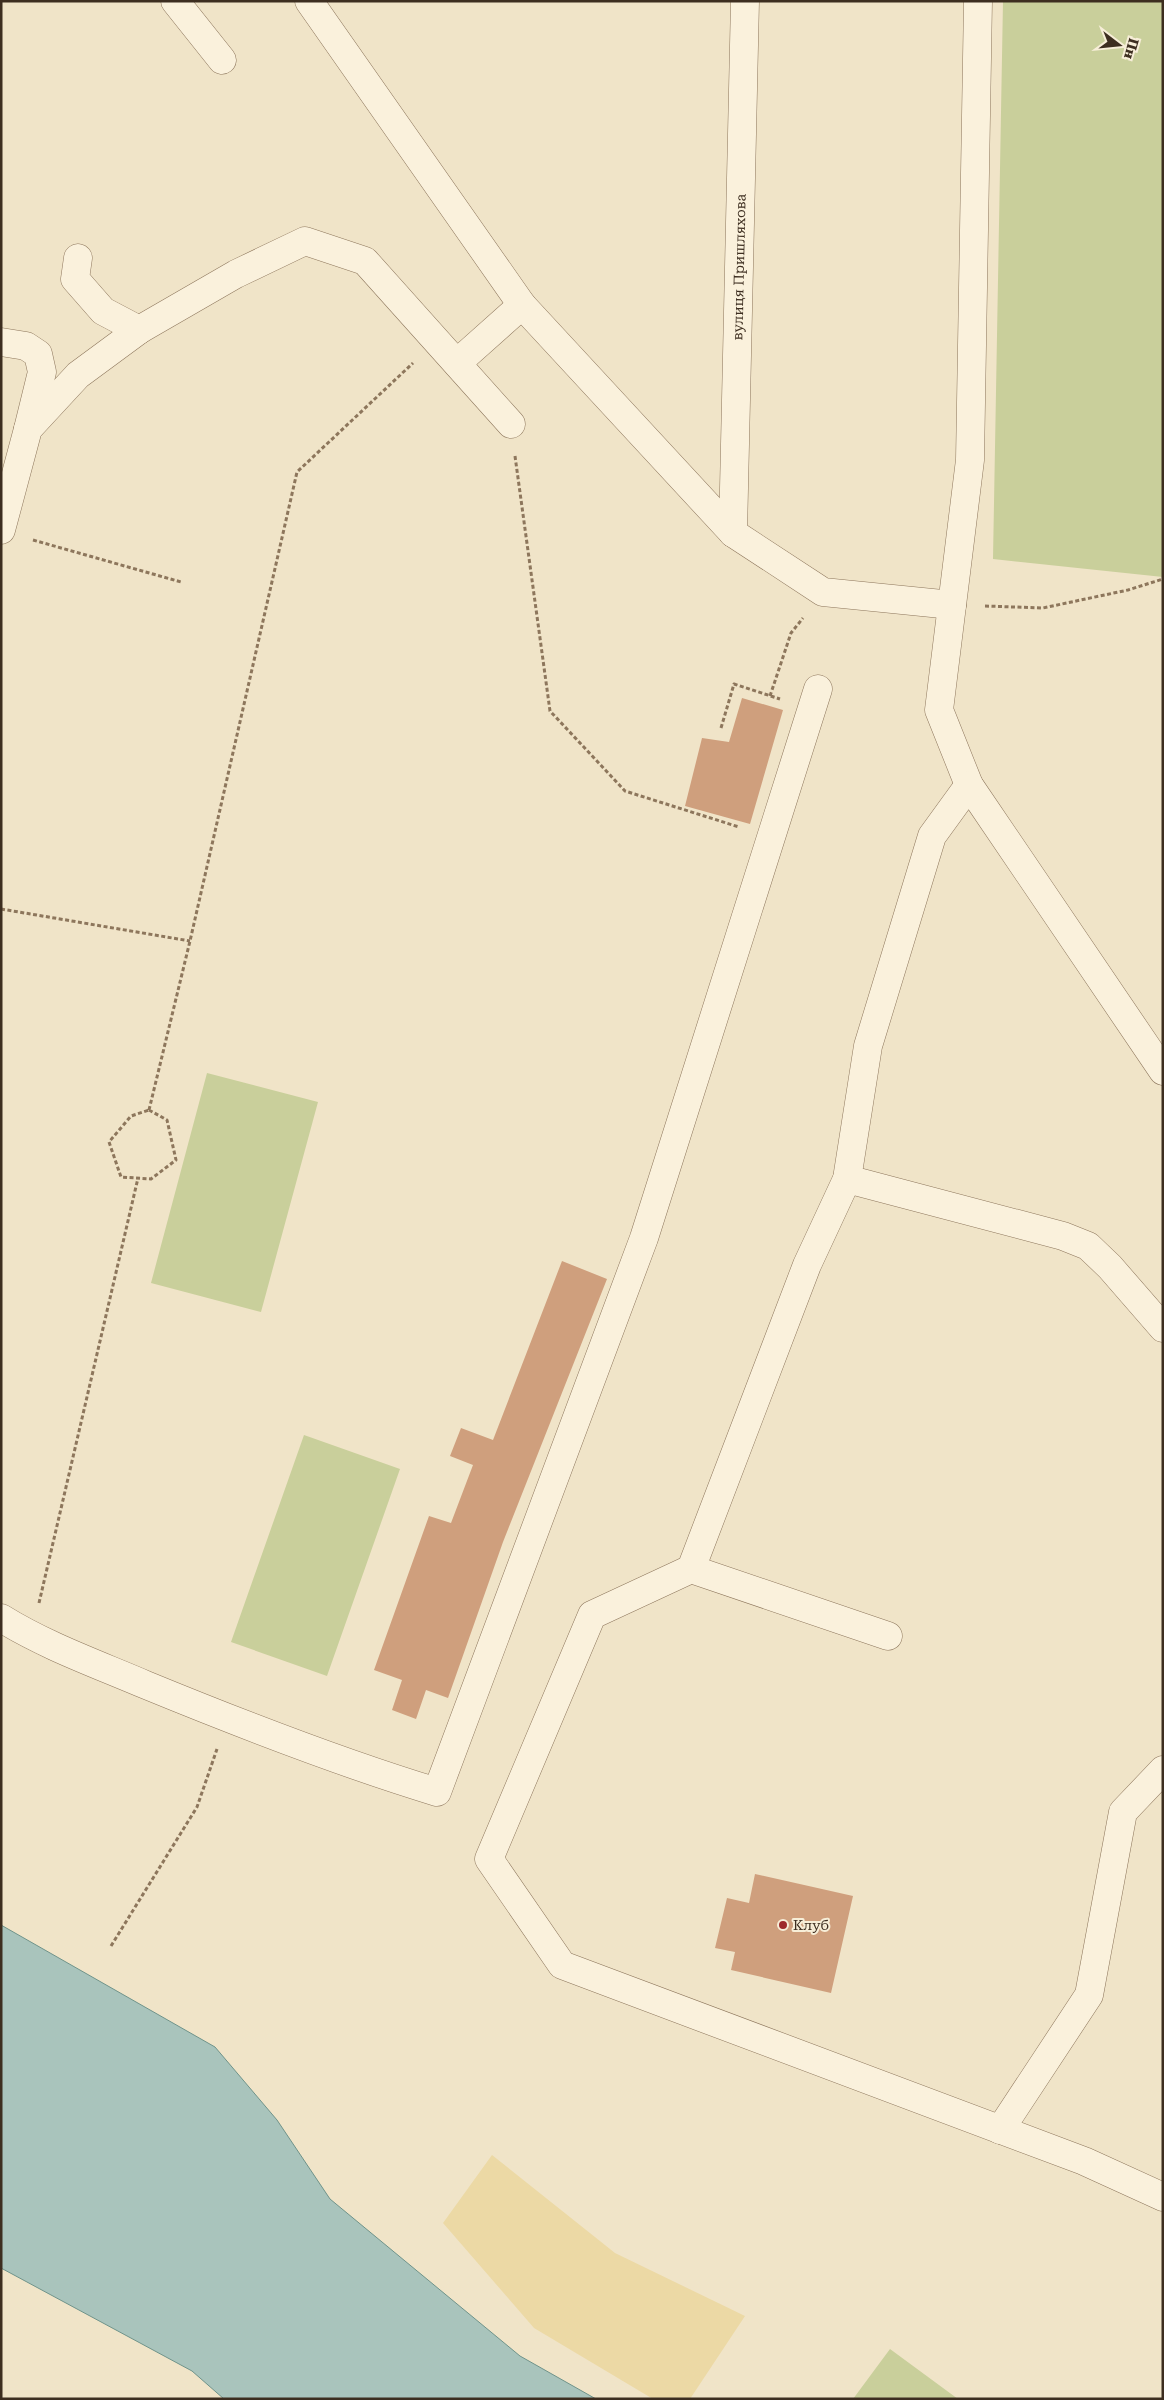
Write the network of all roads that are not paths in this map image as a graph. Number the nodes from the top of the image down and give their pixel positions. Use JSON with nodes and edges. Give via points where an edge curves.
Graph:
{"nodes":[{"id":1,"x":175,"y":1,"type":"edge"},
{"id":2,"x":309,"y":1,"type":"edge"},
{"id":3,"x":745,"y":1,"type":"edge"},
{"id":4,"x":978,"y":1,"type":"edge"},
{"id":5,"x":222,"y":60,"type":"dead end"},
{"id":6,"x":78,"y":258,"type":"dead end"},
{"id":7,"x":522,"y":305,"type":"junction"},
{"id":8,"x":139,"y":330,"type":"junction"},
{"id":9,"x":1,"y":342,"type":"edge"},
{"id":10,"x":457,"y":363,"type":"junction"},
{"id":11,"x":510,"y":424,"type":"road end"},
{"id":12,"x":28,"y":429,"type":"junction"},
{"id":13,"x":1,"y":530,"type":"edge"},
{"id":14,"x":733,"y":533,"type":"junction"},
{"id":15,"x":952,"y":604,"type":"junction"},
{"id":16,"x":814,"y":700,"type":"road end"},
{"id":17,"x":969,"y":785,"type":"junction"},
{"id":18,"x":1163,"y":1071,"type":"edge"},
{"id":19,"x":847,"y":1180,"type":"junction"},
{"id":20,"x":1163,"y":1328,"type":"edge"},
{"id":21,"x":691,"y":1569,"type":"junction"},
{"id":22,"x":1,"y":1618,"type":"edge"},
{"id":23,"x":888,"y":1636,"type":"dead end"},
{"id":24,"x":1163,"y":1770,"type":"edge"},
{"id":25,"x":1000,"y":2130,"type":"junction"},
{"id":26,"x":1163,"y":2197,"type":"edge"}],
"edges":[{"from":1,"to":5,"type":"street"},
{"from":2,"to":7,"type":"street"},
{"from":3,"to":14,"type":"street","name":"вулиця Пришляхова"},
{"from":4,"to":15,"type":"street","via":[[970,460]]},
{"from":6,"to":8,"type":"street","via":[[75,279],[103,311]]},
{"from":7,"to":10,"type":"street"},
{"from":7,"to":14,"type":"street"},
{"from":8,"to":10,"type":"street","via":[[236,274],[305,240],[365,261]]},
{"from":8,"to":12,"type":"street","via":[[78,375]]},
{"from":9,"to":12,"type":"street","via":[[26,346],[38,354],[42,372]]},
{"from":10,"to":11,"type":"street"},
{"from":12,"to":13,"type":"street"},
{"from":14,"to":15,"type":"street","via":[[823,592]]},
{"from":15,"to":17,"type":"street","via":[[939,710]]},
{"from":16,"to":22,"type":"street","via":[[644,1238],[437,1792],[228,1718],[32,1637]]},
{"from":17,"to":18,"type":"street"},
{"from":17,"to":19,"type":"street","via":[[932,836],[868,1046]]},
{"from":19,"to":20,"type":"street","via":[[1063,1236],[1088,1246]]},
{"from":19,"to":21,"type":"street","via":[[807,1265]]},
{"from":21,"to":23,"type":"street"},
{"from":21,"to":25,"type":"street","via":[[592,1615],[489,1859],[562,1965]]},
{"from":24,"to":25,"type":"street","via":[[1123,1812],[1090,1995]]},
{"from":25,"to":26,"type":"street","via":[[1084,2161]]}]}
